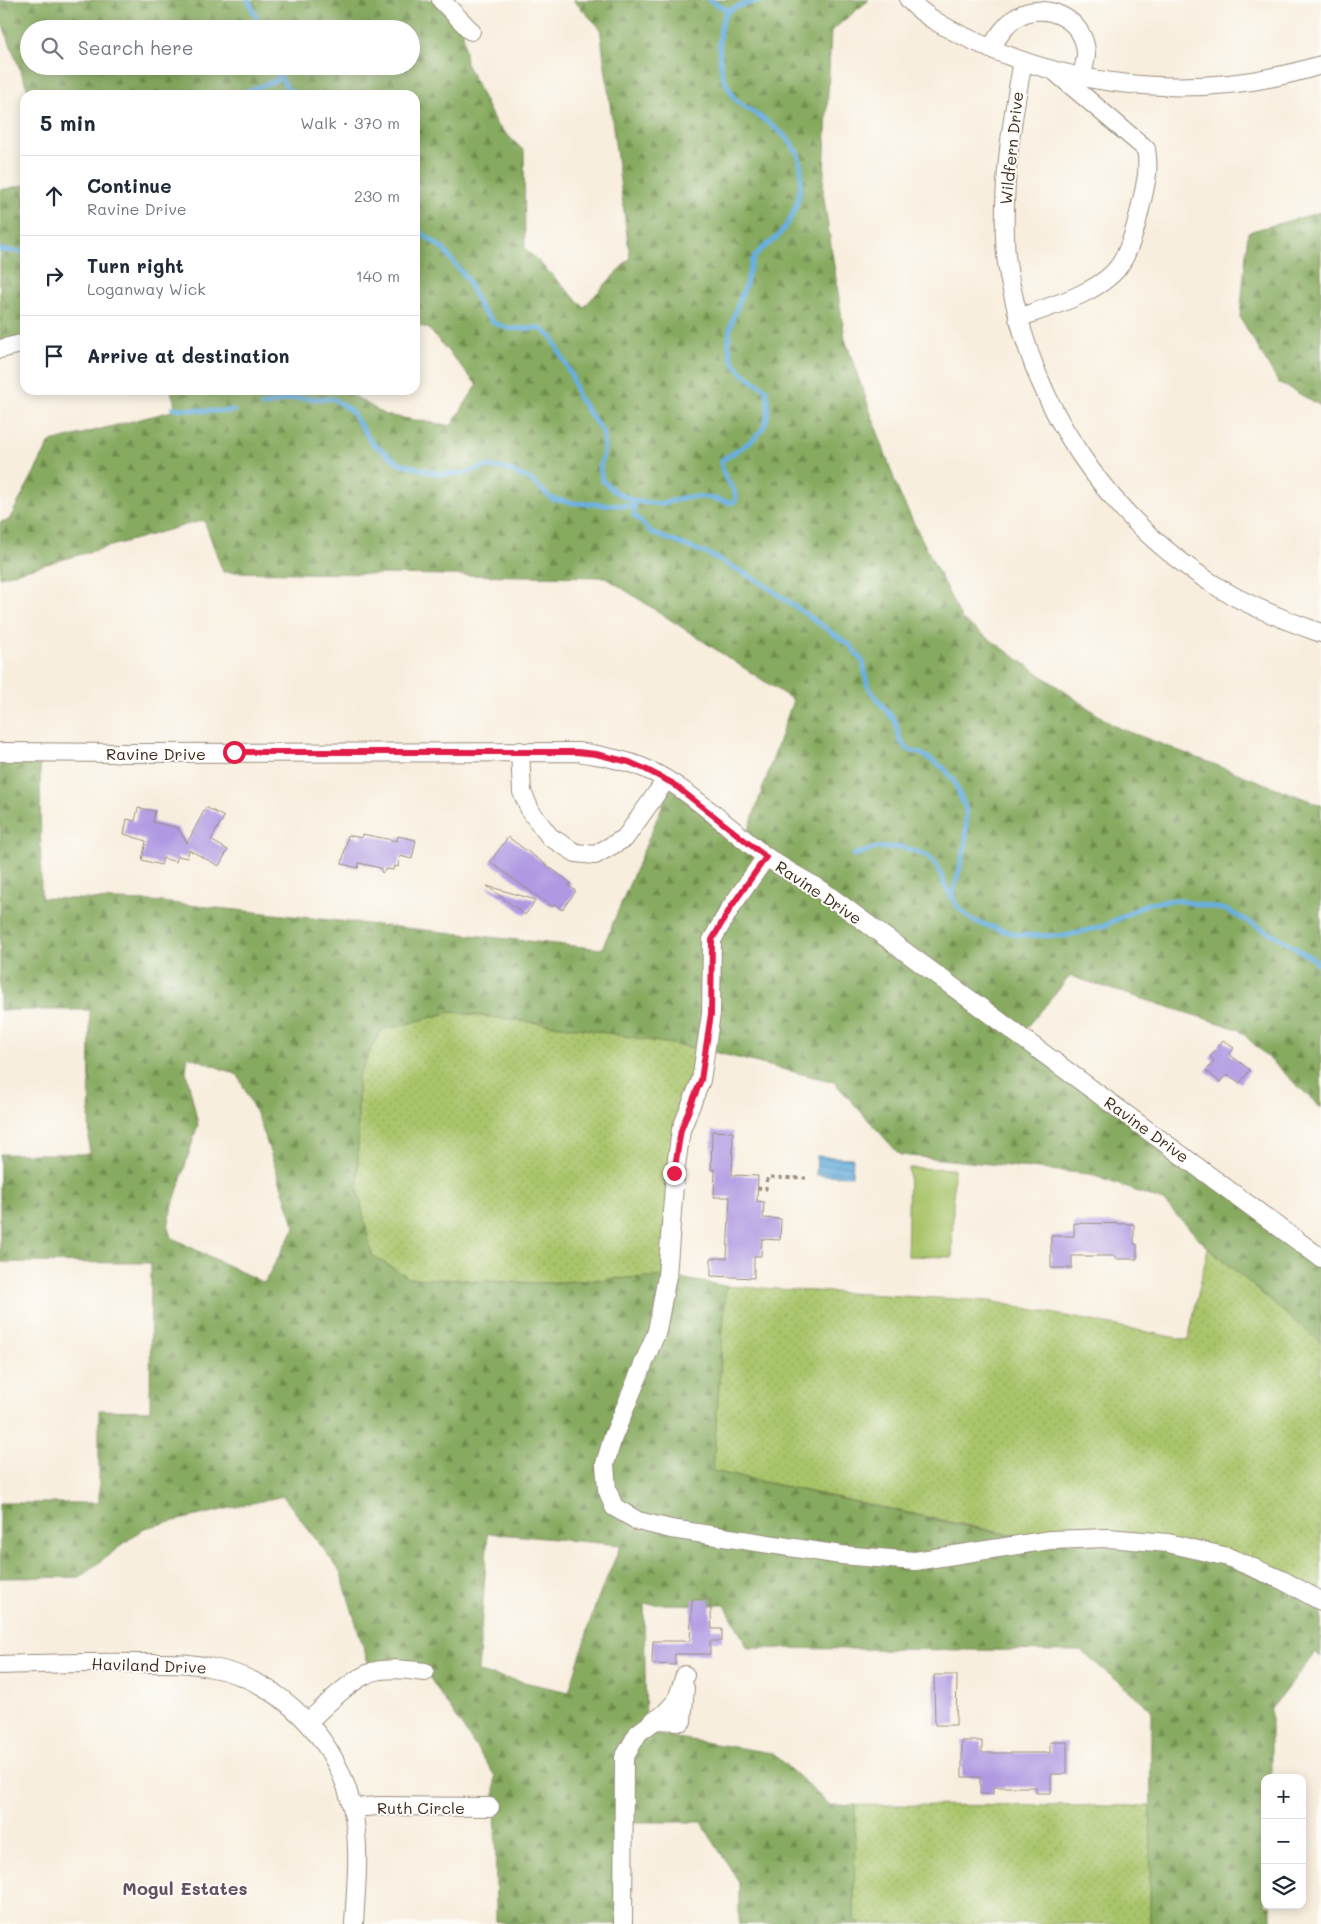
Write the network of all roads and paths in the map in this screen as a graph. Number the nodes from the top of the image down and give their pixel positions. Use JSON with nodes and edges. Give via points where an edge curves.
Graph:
{"nodes":[{"id":1,"x":441,"y":0,"type":"edge"},
{"id":2,"x":908,"y":0,"type":"edge"},
{"id":3,"x":471,"y":31,"type":"dead end"},
{"id":4,"x":990,"y":49,"type":"junction"},
{"id":5,"x":1023,"y":61,"type":"junction"},
{"id":6,"x":1321,"y":65,"type":"edge"},
{"id":7,"x":1054,"y":71,"type":"junction"},
{"id":8,"x":1082,"y":76,"type":"junction"},
{"id":9,"x":1018,"y":318,"type":"junction"},
{"id":10,"x":20,"y":344,"type":"edge"},
{"id":11,"x":0,"y":349,"type":"edge"},
{"id":12,"x":1321,"y":633,"type":"edge"},
{"id":13,"x":0,"y":752,"type":"edge"},
{"id":14,"x":520,"y":752,"type":"junction"},
{"id":15,"x":666,"y":780,"type":"junction"},
{"id":16,"x":766,"y":857,"type":"junction"},
{"id":17,"x":806,"y":1178,"type":"dead end"},
{"id":18,"x":757,"y":1188,"type":"dead end"},
{"id":19,"x":1321,"y":1258,"type":"edge"},
{"id":20,"x":1321,"y":1601,"type":"edge"},
{"id":21,"x":0,"y":1664,"type":"edge"},
{"id":22,"x":426,"y":1672,"type":"dead end"},
{"id":23,"x":654,"y":1720,"type":"dead end"},
{"id":24,"x":308,"y":1722,"type":"junction"},
{"id":25,"x":490,"y":1807,"type":"dead end"},
{"id":26,"x":353,"y":1808,"type":"junction"},
{"id":27,"x":354,"y":1924,"type":"edge"},
{"id":28,"x":623,"y":1924,"type":"edge"}],
"edges":[{"from":1,"to":3,"type":"street"},
{"from":2,"to":4,"type":"street","via":[[948,30]]},
{"from":4,"to":5,"type":"street"},
{"from":4,"to":8,"type":"street","via":[[1004,27],[1018,15],[1039,8],[1062,14],[1075,24],[1083,40],[1086,54]]},
{"from":5,"to":7,"type":"street"},
{"from":5,"to":9,"type":"street","name":"Wildfern Drive","via":[[1004,188],[1010,285]]},
{"from":6,"to":8,"type":"street","via":[[1252,81],[1186,87],[1112,82]]},
{"from":7,"to":8,"type":"street"},
{"from":7,"to":9,"type":"street","via":[[1146,149],[1149,166],[1136,228],[1121,264],[1111,275],[1082,294]]},
{"from":9,"to":12,"type":"street","name":"Wildfern Drive","via":[[1042,389],[1068,438],[1125,512],[1159,544],[1222,589],[1277,617]]},
{"from":10,"to":11,"type":"street"},
{"from":13,"to":14,"type":"street","name":"Ravine Drive"},
{"from":14,"to":15,"type":"street","name":"Ravine Drive","via":[[596,754],[629,762]]},
{"from":14,"to":15,"type":"street","via":[[522,792],[531,812],[550,837],[576,853],[595,855],[625,838]]},
{"from":15,"to":16,"type":"street","name":"Ravine Drive"},
{"from":16,"to":19,"type":"street","name":"Ravine Drive","via":[[820,889]]},
{"from":16,"to":20,"type":"street","via":[[712,940],[711,1014],[701,1080],[681,1130],[674,1173],[667,1276],[656,1331],[605,1464],[607,1489],[614,1507],[638,1521],[671,1529],[841,1555],[915,1561],[1050,1540],[1108,1538],[1168,1543],[1228,1557]]},
{"from":17,"to":18,"type":"path","via":[[768,1177],[766,1189]]},
{"from":21,"to":24,"type":"street","name":"Haviland Drive","via":[[180,1663],[210,1667],[260,1685]]},
{"from":22,"to":24,"type":"street","via":[[393,1669],[371,1672],[344,1689]]},
{"from":23,"to":28,"type":"street","via":[[638,1732],[624,1758]]},
{"from":24,"to":26,"type":"street","name":"Haviland Drive","via":[[335,1761]]},
{"from":25,"to":26,"type":"street","name":"Ruth Circle"},
{"from":26,"to":27,"type":"street","name":"Haviland Drive","via":[[357,1841]]}]}
